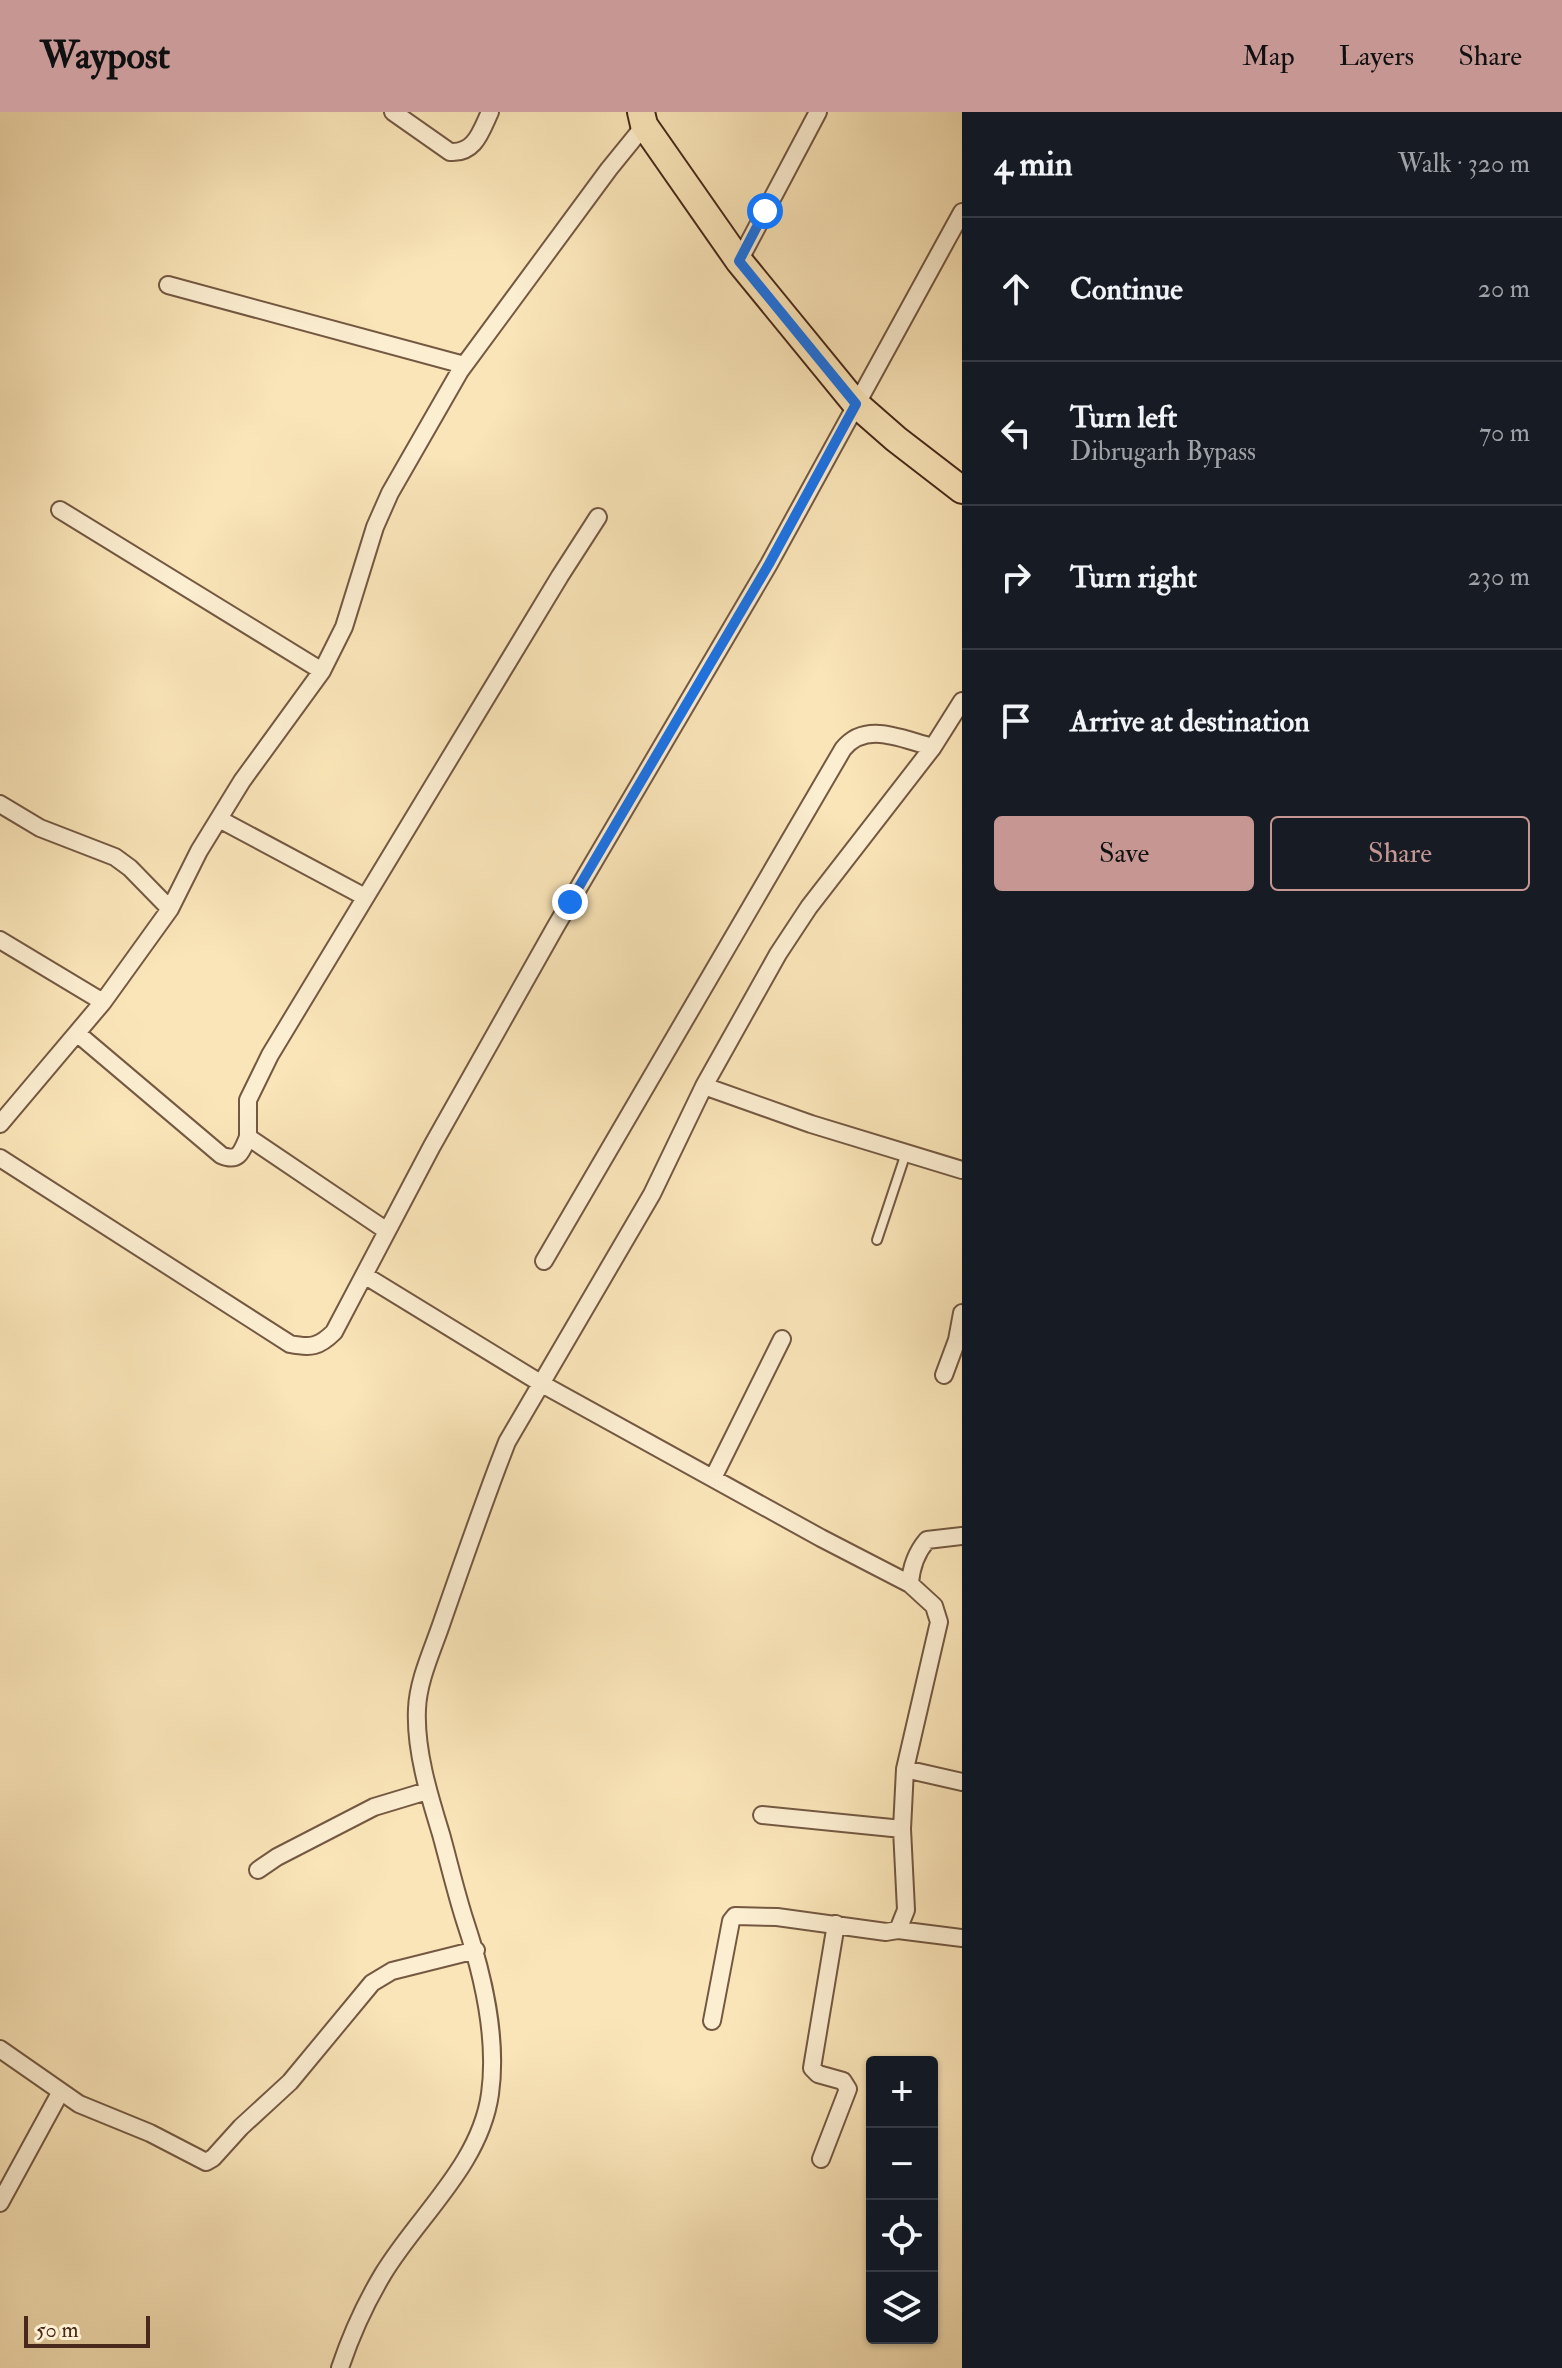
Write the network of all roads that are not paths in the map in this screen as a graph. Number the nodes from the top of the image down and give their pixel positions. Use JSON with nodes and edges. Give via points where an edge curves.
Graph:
{"nodes":[{"id":1,"x":393,"y":112,"type":"edge"},
{"id":2,"x":490,"y":112,"type":"edge"},
{"id":3,"x":818,"y":112,"type":"edge"},
{"id":4,"x":646,"y":116,"type":"edge"},
{"id":5,"x":962,"y":212,"type":"edge"},
{"id":6,"x":739,"y":261,"type":"junction"},
{"id":7,"x":168,"y":285,"type":"dead end"},
{"id":8,"x":464,"y":365,"type":"junction"},
{"id":9,"x":856,"y":404,"type":"junction"},
{"id":10,"x":962,"y":490,"type":"edge"},
{"id":11,"x":60,"y":510,"type":"dead end"},
{"id":12,"x":598,"y":517,"type":"dead end"},
{"id":13,"x":322,"y":671,"type":"junction"},
{"id":14,"x":962,"y":701,"type":"edge"},
{"id":15,"x":933,"y":747,"type":"junction"},
{"id":16,"x":0,"y":804,"type":"edge"},
{"id":17,"x":219,"y":819,"type":"junction"},
{"id":18,"x":365,"y":897,"type":"junction"},
{"id":19,"x":170,"y":909,"type":"junction"},
{"id":20,"x":0,"y":940,"type":"edge"},
{"id":21,"x":103,"y":1002,"type":"junction"},
{"id":22,"x":78,"y":1034,"type":"junction"},
{"id":23,"x":704,"y":1086,"type":"junction"},
{"id":24,"x":0,"y":1124,"type":"edge"},
{"id":25,"x":248,"y":1137,"type":"junction"},
{"id":26,"x":907,"y":1153,"type":"junction"},
{"id":27,"x":0,"y":1158,"type":"edge"},
{"id":28,"x":962,"y":1170,"type":"edge"},
{"id":29,"x":387,"y":1231,"type":"junction"},
{"id":30,"x":877,"y":1240,"type":"dead end"},
{"id":31,"x":544,"y":1261,"type":"dead end"},
{"id":32,"x":364,"y":1275,"type":"junction"},
{"id":33,"x":962,"y":1313,"type":"edge"},
{"id":34,"x":782,"y":1339,"type":"dead end"},
{"id":35,"x":944,"y":1375,"type":"dead end"},
{"id":36,"x":542,"y":1384,"type":"junction"},
{"id":37,"x":713,"y":1478,"type":"junction"},
{"id":38,"x":962,"y":1536,"type":"edge"},
{"id":39,"x":910,"y":1584,"type":"junction"},
{"id":40,"x":905,"y":1769,"type":"junction"},
{"id":41,"x":962,"y":1782,"type":"edge"},
{"id":42,"x":427,"y":1791,"type":"junction"},
{"id":43,"x":762,"y":1815,"type":"dead end"},
{"id":44,"x":902,"y":1829,"type":"junction"},
{"id":45,"x":258,"y":1870,"type":"dead end"},
{"id":46,"x":836,"y":1924,"type":"junction"},
{"id":47,"x":898,"y":1930,"type":"junction"},
{"id":48,"x":962,"y":1938,"type":"edge"},
{"id":49,"x":476,"y":1950,"type":"junction"},
{"id":50,"x":712,"y":2021,"type":"dead end"},
{"id":51,"x":0,"y":2049,"type":"edge"},
{"id":52,"x":60,"y":2093,"type":"junction"},
{"id":53,"x":821,"y":2159,"type":"dead end"},
{"id":54,"x":0,"y":2203,"type":"edge"},
{"id":55,"x":340,"y":2368,"type":"edge"}],
"edges":[{"from":1,"to":2,"type":"street","via":[[450,152],[461,153],[477,139]]},
{"from":3,"to":6,"type":"street"},
{"from":4,"to":6,"type":"main road"},
{"from":4,"to":8,"type":"street"},
{"from":5,"to":9,"type":"street"},
{"from":6,"to":9,"type":"main road"},
{"from":7,"to":8,"type":"street"},
{"from":8,"to":13,"type":"street","via":[[390,493],[344,627]]},
{"from":9,"to":10,"type":"main road"},
{"from":9,"to":29,"type":"street"},
{"from":11,"to":13,"type":"street"},
{"from":12,"to":18,"type":"street"},
{"from":13,"to":17,"type":"street"},
{"from":14,"to":15,"type":"street"},
{"from":15,"to":23,"type":"street","via":[[794,927]]},
{"from":15,"to":31,"type":"street","via":[[876,732],[851,740],[843,749]]},
{"from":16,"to":19,"type":"street","via":[[40,828],[115,857]]},
{"from":17,"to":18,"type":"street"},
{"from":17,"to":19,"type":"street"},
{"from":18,"to":25,"type":"street","via":[[252,1089]]},
{"from":19,"to":21,"type":"street"},
{"from":20,"to":21,"type":"street"},
{"from":21,"to":22,"type":"street"},
{"from":22,"to":24,"type":"street"},
{"from":22,"to":25,"type":"street","via":[[221,1155],[238,1157]]},
{"from":23,"to":26,"type":"street"},
{"from":23,"to":36,"type":"street","via":[[652,1194]]},
{"from":25,"to":29,"type":"street"},
{"from":26,"to":28,"type":"street"},
{"from":26,"to":30,"type":"lane"},
{"from":27,"to":32,"type":"street","via":[[290,1344],[321,1345],[334,1332]]},
{"from":29,"to":32,"type":"street"},
{"from":32,"to":36,"type":"street"},
{"from":33,"to":35,"type":"street"},
{"from":34,"to":37,"type":"street"},
{"from":36,"to":37,"type":"street"},
{"from":36,"to":42,"type":"street","via":[[507,1442],[423,1680],[417,1710]]},
{"from":37,"to":39,"type":"street"},
{"from":38,"to":39,"type":"street","via":[[927,1540],[915,1556]]},
{"from":39,"to":40,"type":"street","via":[[934,1606],[939,1622]]},
{"from":40,"to":41,"type":"street"},
{"from":40,"to":44,"type":"street"},
{"from":42,"to":45,"type":"street","via":[[374,1807]]},
{"from":42,"to":49,"type":"street"},
{"from":43,"to":44,"type":"street"},
{"from":44,"to":47,"type":"street","via":[[906,1910]]},
{"from":46,"to":47,"type":"street"},
{"from":46,"to":50,"type":"street","via":[[733,1917]]},
{"from":46,"to":53,"type":"street","via":[[812,2068],[843,2081],[848,2089]]},
{"from":47,"to":48,"type":"street"},
{"from":49,"to":52,"type":"street","via":[[392,1971],[372,1983],[290,2082],[206,2162]]},
{"from":49,"to":55,"type":"street","via":[[491,2046],[489,2098],[459,2171],[383,2273],[352,2331]]},
{"from":51,"to":52,"type":"street"},
{"from":52,"to":54,"type":"street"}]}
